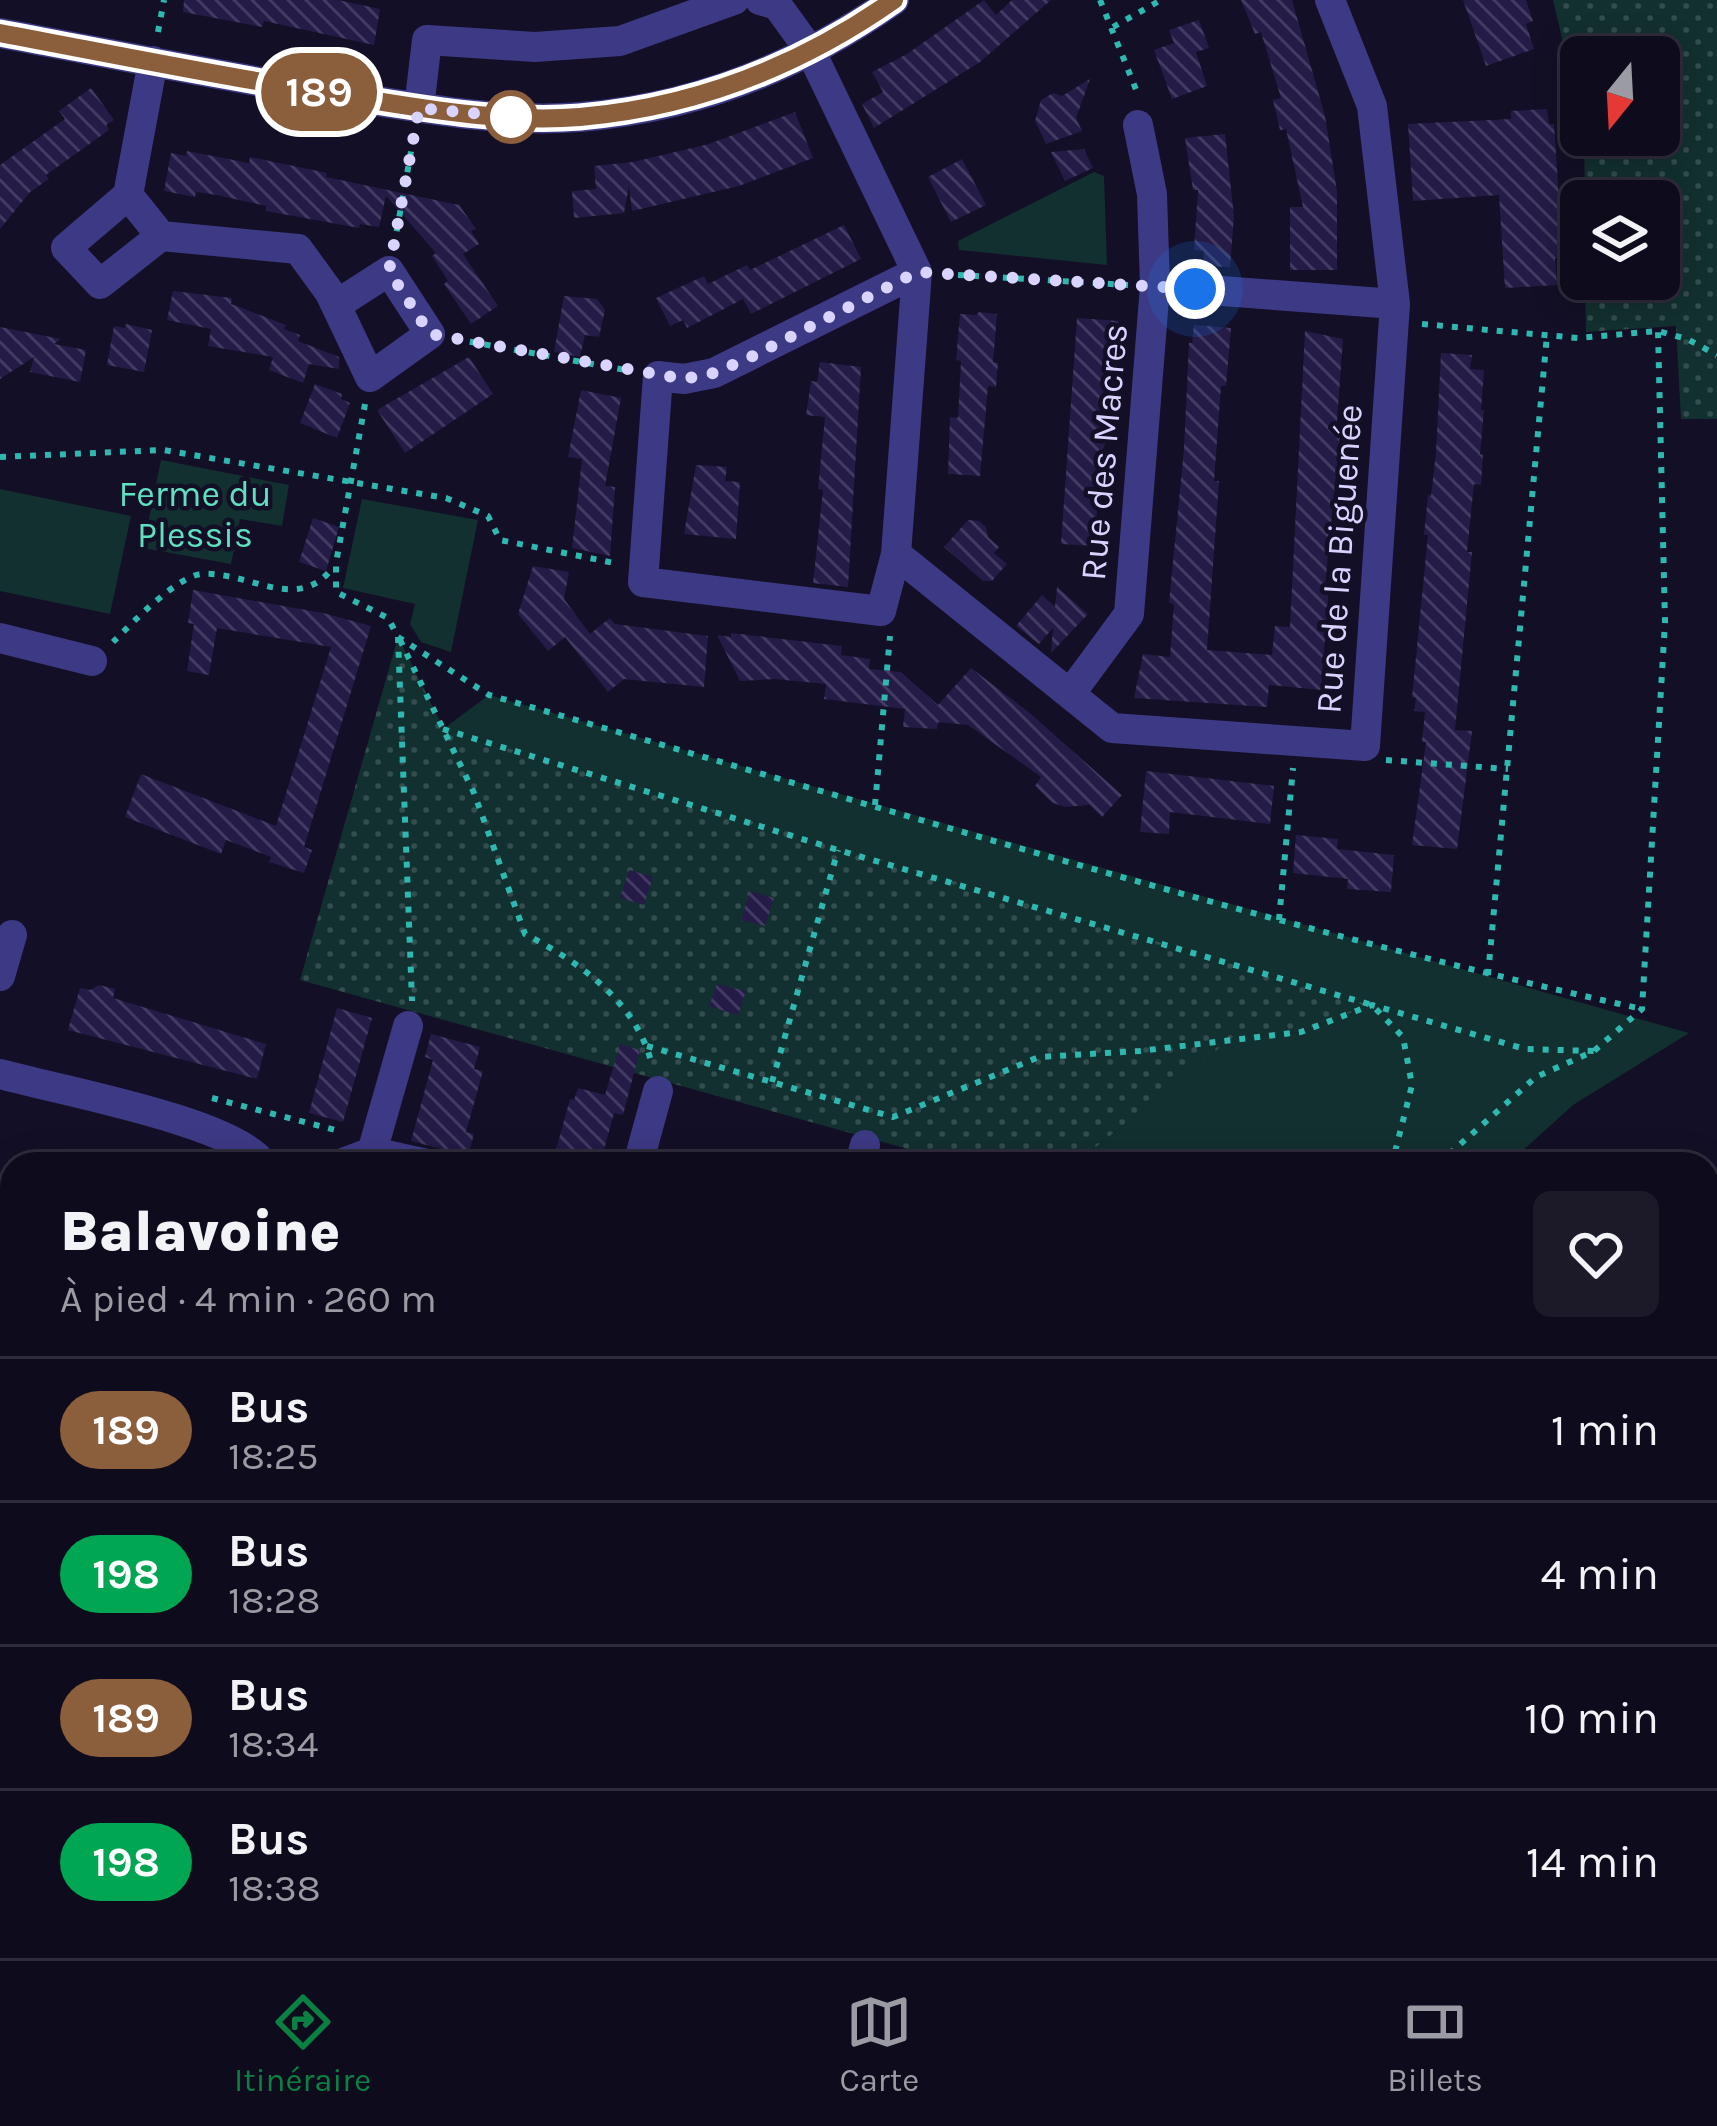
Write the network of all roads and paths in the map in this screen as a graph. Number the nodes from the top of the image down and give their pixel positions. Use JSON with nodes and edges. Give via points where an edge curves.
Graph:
{"nodes":[{"id":1,"x":734,"y":0,"type":"edge"},
{"id":2,"x":760,"y":0,"type":"edge"},
{"id":3,"x":894,"y":0,"type":"edge"},
{"id":4,"x":1100,"y":0,"type":"edge"},
{"id":5,"x":1161,"y":0,"type":"edge"},
{"id":6,"x":1330,"y":0,"type":"edge"},
{"id":7,"x":1113,"y":27,"type":"junction"},
{"id":8,"x":0,"y":33,"type":"edge"},
{"id":9,"x":811,"y":52,"type":"junction"},
{"id":10,"x":153,"y":61,"type":"junction"},
{"id":11,"x":419,"y":108,"type":"junction"},
{"id":12,"x":1138,"y":125,"type":"joint"},
{"id":13,"x":128,"y":196,"type":"junction"},
{"id":14,"x":161,"y":236,"type":"junction"},
{"id":15,"x":389,"y":271,"type":"junction"},
{"id":16,"x":917,"y":272,"type":"junction"},
{"id":17,"x":1155,"y":286,"type":"junction"},
{"id":18,"x":336,"y":305,"type":"junction"},
{"id":19,"x":1395,"y":313,"type":"junction"},
{"id":20,"x":1658,"y":331,"type":"junction"},
{"id":21,"x":430,"y":334,"type":"junction"},
{"id":22,"x":1546,"y":335,"type":"junction"},
{"id":23,"x":1717,"y":355,"type":"edge"},
{"id":24,"x":658,"y":376,"type":"junction"},
{"id":25,"x":370,"y":377,"type":"junction"},
{"id":26,"x":0,"y":458,"type":"edge"},
{"id":27,"x":353,"y":482,"type":"junction"},
{"id":28,"x":896,"y":554,"type":"junction"},
{"id":29,"x":336,"y":563,"type":"junction"},
{"id":30,"x":644,"y":568,"type":"junction"},
{"id":31,"x":880,"y":611,"type":"junction"},
{"id":32,"x":398,"y":637,"type":"junction"},
{"id":33,"x":0,"y":638,"type":"edge"},
{"id":34,"x":92,"y":661,"type":"joint"},
{"id":35,"x":1070,"y":694,"type":"junction"},
{"id":36,"x":443,"y":728,"type":"junction"},
{"id":37,"x":1295,"y":741,"type":"junction"},
{"id":38,"x":1364,"y":746,"type":"junction"},
{"id":39,"x":1508,"y":769,"type":"junction"},
{"id":40,"x":875,"y":805,"type":"junction"},
{"id":41,"x":838,"y":850,"type":"junction"},
{"id":42,"x":1279,"y":920,"type":"junction"},
{"id":43,"x":13,"y":935,"type":"dead end"},
{"id":44,"x":1488,"y":975,"type":"junction"},
{"id":45,"x":0,"y":976,"type":"edge"},
{"id":46,"x":1372,"y":1005,"type":"junction"},
{"id":47,"x":1642,"y":1009,"type":"junction"},
{"id":48,"x":408,"y":1025,"type":"joint"},
{"id":49,"x":647,"y":1046,"type":"junction"},
{"id":50,"x":1594,"y":1051,"type":"junction"},
{"id":51,"x":0,"y":1074,"type":"edge"},
{"id":52,"x":772,"y":1082,"type":"junction"},
{"id":53,"x":658,"y":1091,"type":"joint"},
{"id":54,"x":250,"y":1152,"type":"edge"},
{"id":55,"x":373,"y":1152,"type":"edge"},
{"id":56,"x":641,"y":1152,"type":"edge"},
{"id":57,"x":1395,"y":1152,"type":"edge"},
{"id":58,"x":1452,"y":1152,"type":"edge"}],
"edges":[{"from":1,"to":11,"type":"street","via":[[620,41],[535,47],[428,40]]},
{"from":2,"to":9,"type":"street","via":[[778,4]]},
{"from":3,"to":9,"type":"street"},
{"from":4,"to":7,"type":"path"},
{"from":5,"to":7,"type":"path"},
{"from":6,"to":19,"type":"street","name":"Rue de la Biguenée","via":[[1372,106]]},
{"from":7,"to":12,"type":"path","via":[[1141,100]]},
{"from":8,"to":10,"type":"street"},
{"from":9,"to":11,"type":"street","via":[[725,89],[633,110],[514,117]]},
{"from":9,"to":16,"type":"street"},
{"from":10,"to":11,"type":"street"},
{"from":10,"to":13,"type":"street"},
{"from":11,"to":15,"type":"path"},
{"from":12,"to":17,"type":"street","name":"Rue des Macres"},
{"from":13,"to":14,"type":"street"},
{"from":13,"to":14,"type":"street","via":[[66,248],[100,284]]},
{"from":14,"to":18,"type":"street","via":[[298,249]]},
{"from":15,"to":18,"type":"street"},
{"from":15,"to":21,"type":"street"},
{"from":16,"to":17,"type":"path"},
{"from":16,"to":24,"type":"street","via":[[714,373]]},
{"from":16,"to":28,"type":"street"},
{"from":17,"to":19,"type":"street"},
{"from":17,"to":35,"type":"street","name":"Rue des Macres","via":[[1129,614]]},
{"from":18,"to":25,"type":"street"},
{"from":19,"to":22,"type":"path"},
{"from":19,"to":38,"type":"street","name":"Rue de la Biguenée"},
{"from":20,"to":22,"type":"path"},
{"from":20,"to":23,"type":"path"},
{"from":20,"to":47,"type":"path","via":[[1665,622]]},
{"from":21,"to":24,"type":"path"},
{"from":21,"to":25,"type":"street"},
{"from":22,"to":39,"type":"path"},
{"from":24,"to":30,"type":"street"},
{"from":25,"to":27,"type":"path"},
{"from":26,"to":27,"type":"path","via":[[164,450]]},
{"from":27,"to":29,"type":"path"},
{"from":27,"to":30,"type":"path","via":[[446,498],[488,516],[500,540]]},
{"from":28,"to":31,"type":"street"},
{"from":28,"to":35,"type":"street","name":"Rue de la Biguenée"},
{"from":29,"to":32,"type":"path","via":[[336,592],[388,618]]},
{"from":29,"to":34,"type":"path","via":[[323,581],[297,590],[200,573]]},
{"from":30,"to":31,"type":"street","via":[[643,582]]},
{"from":31,"to":40,"type":"path","via":[[890,631]]},
{"from":32,"to":36,"type":"path"},
{"from":32,"to":40,"type":"path","via":[[489,695]]},
{"from":32,"to":48,"type":"path"},
{"from":33,"to":34,"type":"street"},
{"from":35,"to":37,"type":"street","name":"Rue de la Biguenée","via":[[1112,728]]},
{"from":36,"to":41,"type":"path"},
{"from":36,"to":49,"type":"path","via":[[525,934],[604,986]]},
{"from":37,"to":38,"type":"street","name":"Rue de la Biguenée"},
{"from":37,"to":42,"type":"path"},
{"from":38,"to":39,"type":"path","via":[[1374,760]]},
{"from":39,"to":44,"type":"path"},
{"from":40,"to":42,"type":"path"},
{"from":41,"to":46,"type":"path"},
{"from":41,"to":52,"type":"path"},
{"from":42,"to":44,"type":"path"},
{"from":43,"to":45,"type":"street"},
{"from":44,"to":47,"type":"path"},
{"from":46,"to":50,"type":"path","via":[[1526,1049]]},
{"from":46,"to":52,"type":"path","via":[[1301,1032],[1039,1057],[893,1118]]},
{"from":46,"to":57,"type":"path","via":[[1403,1036],[1412,1085]]},
{"from":47,"to":50,"type":"path"},
{"from":48,"to":55,"type":"street"},
{"from":49,"to":52,"type":"path"},
{"from":49,"to":53,"type":"path"},
{"from":50,"to":58,"type":"path","via":[[1536,1077]]},
{"from":51,"to":54,"type":"street","via":[[209,1129]]},
{"from":53,"to":56,"type":"street"}]}
